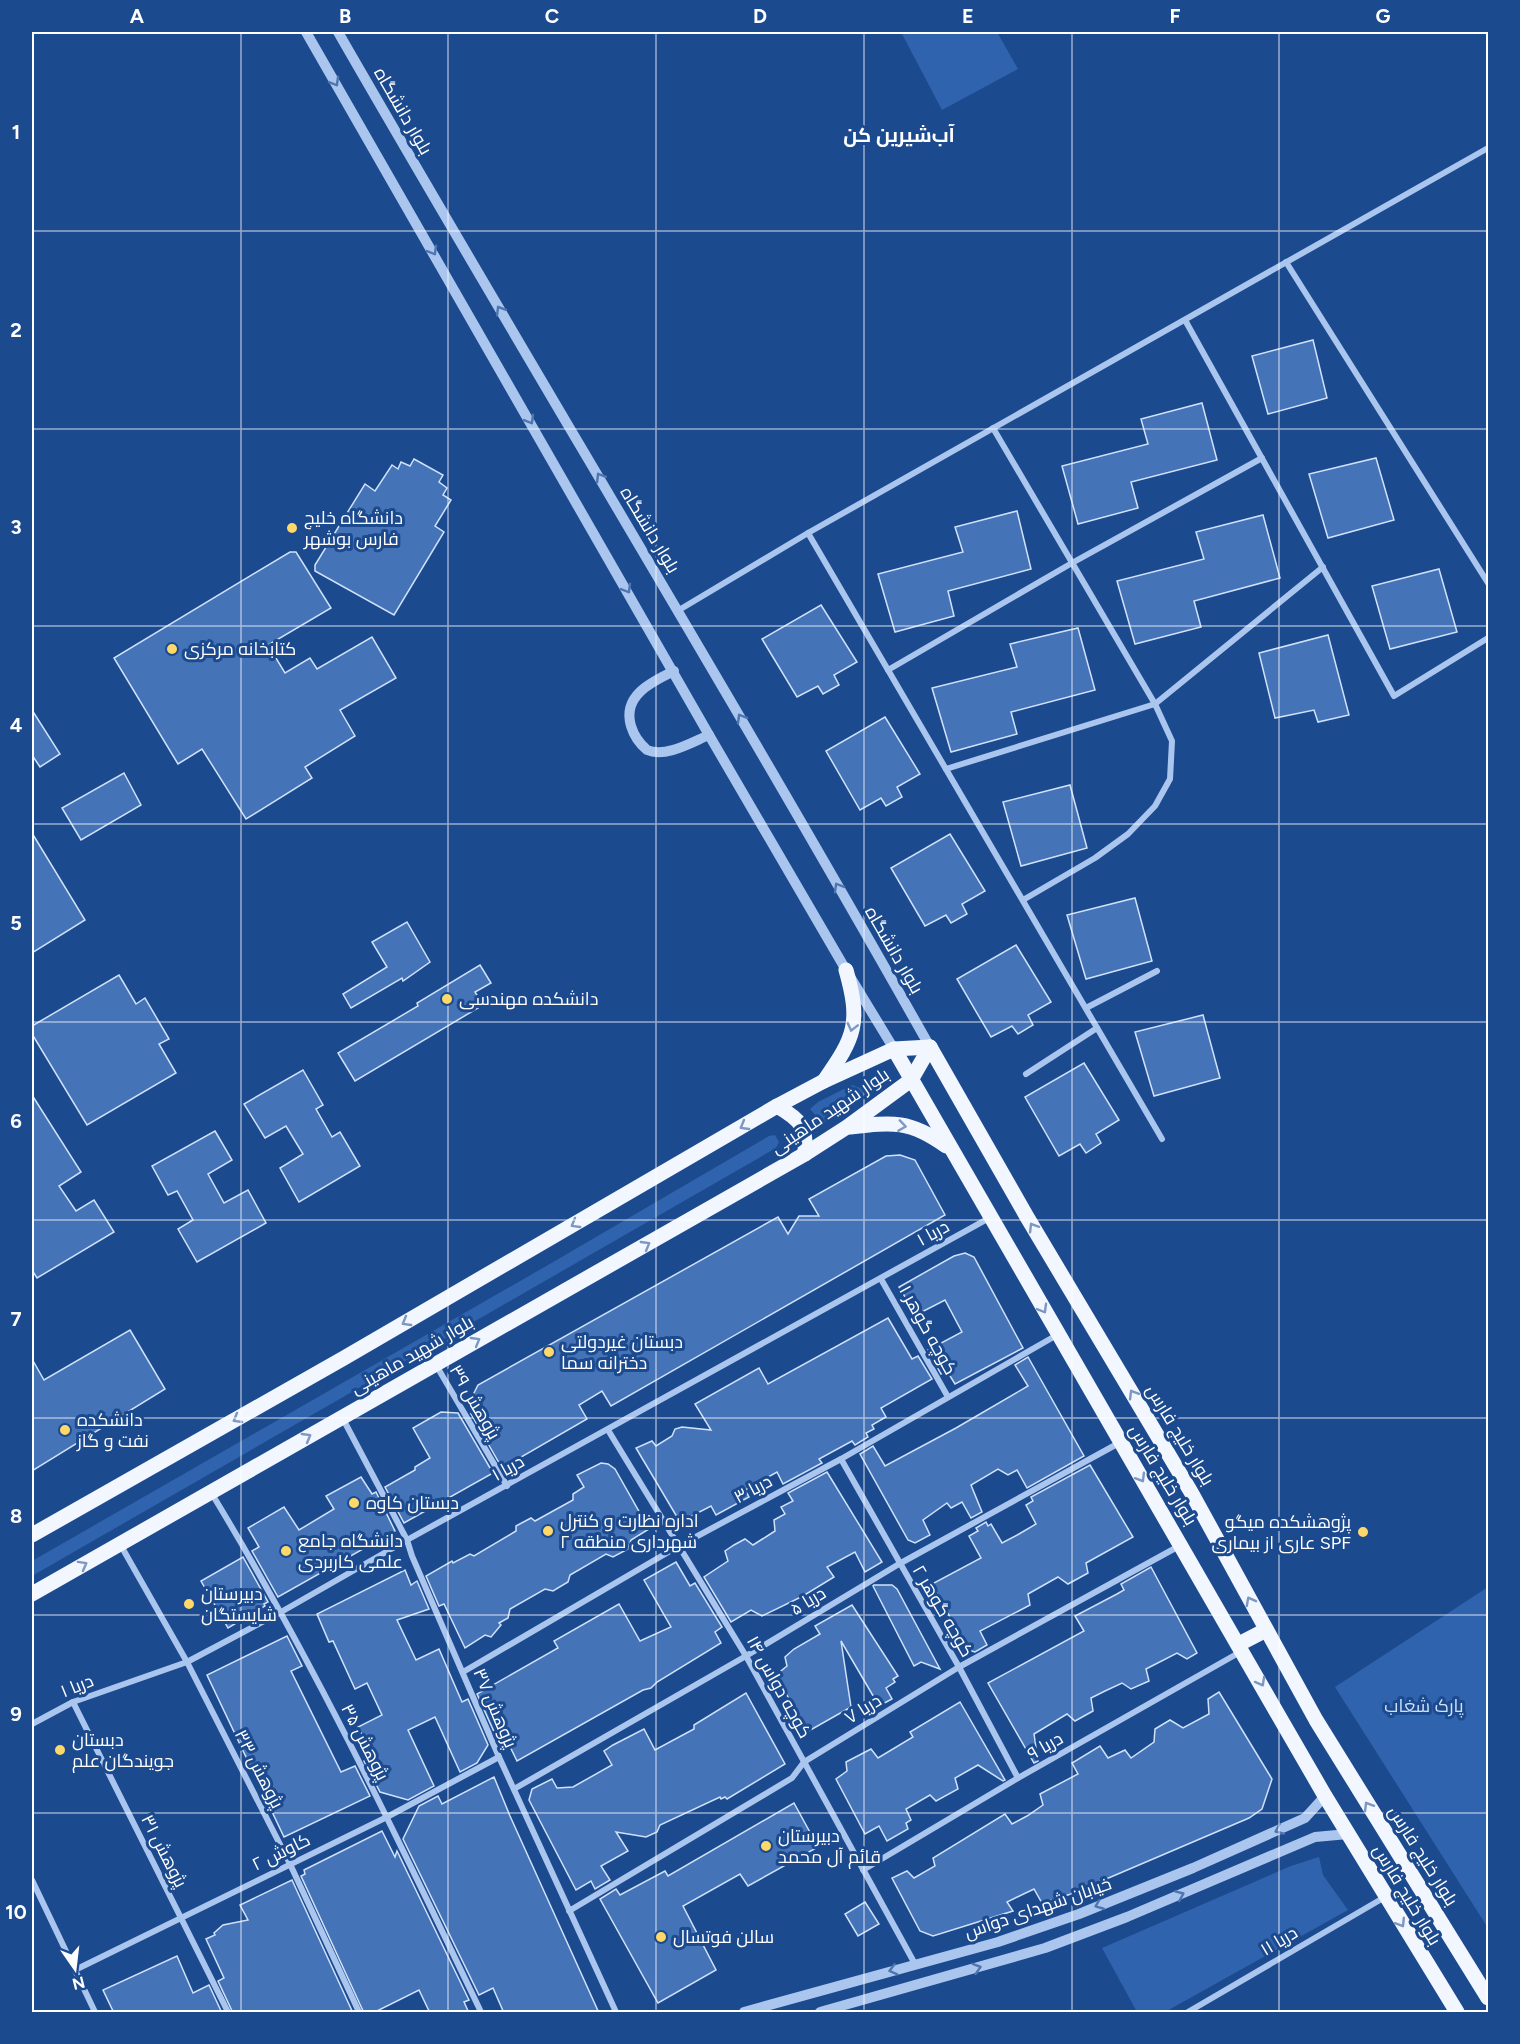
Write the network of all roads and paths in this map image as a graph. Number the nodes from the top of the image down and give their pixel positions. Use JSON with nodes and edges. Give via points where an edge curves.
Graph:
{"nodes":[{"id":1,"x":306,"y":32,"type":"edge"},
{"id":2,"x":338,"y":32,"type":"edge"},
{"id":3,"x":1488,"y":148,"type":"edge"},
{"id":4,"x":1286,"y":262,"type":"junction"},
{"id":5,"x":1185,"y":320,"type":"junction"},
{"id":6,"x":993,"y":428,"type":"junction"},
{"id":7,"x":1262,"y":458,"type":"junction"},
{"id":8,"x":808,"y":533,"type":"junction"},
{"id":9,"x":1072,"y":563,"type":"junction"},
{"id":10,"x":1323,"y":567,"type":"junction"},
{"id":11,"x":1488,"y":583,"type":"edge"},
{"id":12,"x":679,"y":610,"type":"junction"},
{"id":13,"x":1488,"y":639,"type":"edge"},
{"id":14,"x":674,"y":670,"type":"junction"},
{"id":15,"x":888,"y":670,"type":"junction"},
{"id":16,"x":1155,"y":704,"type":"junction"},
{"id":17,"x":709,"y":735,"type":"junction"},
{"id":18,"x":946,"y":769,"type":"junction"},
{"id":19,"x":1023,"y":900,"type":"junction"},
{"id":20,"x":846,"y":970,"type":"junction"},
{"id":21,"x":1157,"y":971,"type":"dead end"},
{"id":22,"x":1086,"y":1008,"type":"junction"},
{"id":23,"x":1097,"y":1028,"type":"junction"},
{"id":24,"x":930,"y":1047,"type":"junction"},
{"id":25,"x":894,"y":1049,"type":"junction"},
{"id":26,"x":1026,"y":1074,"type":"dead end"},
{"id":27,"x":911,"y":1080,"type":"junction"},
{"id":28,"x":824,"y":1081,"type":"junction"},
{"id":29,"x":777,"y":1106,"type":"junction"},
{"id":30,"x":847,"y":1127,"type":"junction"},
{"id":31,"x":1162,"y":1139,"type":"dead end"},
{"id":32,"x":951,"y":1149,"type":"junction"},
{"id":33,"x":805,"y":1154,"type":"junction"},
{"id":34,"x":990,"y":1218,"type":"junction"},
{"id":35,"x":881,"y":1279,"type":"junction"},
{"id":36,"x":1057,"y":1334,"type":"junction"},
{"id":37,"x":436,"y":1364,"type":"junction"},
{"id":38,"x":948,"y":1397,"type":"junction"},
{"id":39,"x":342,"y":1417,"type":"junction"},
{"id":40,"x":608,"y":1430,"type":"junction"},
{"id":41,"x":1120,"y":1442,"type":"junction"},
{"id":42,"x":841,"y":1459,"type":"junction"},
{"id":43,"x":507,"y":1486,"type":"junction"},
{"id":44,"x":212,"y":1492,"type":"junction"},
{"id":45,"x":32,"y":1535,"type":"edge"},
{"id":46,"x":408,"y":1540,"type":"junction"},
{"id":47,"x":120,"y":1544,"type":"junction"},
{"id":48,"x":1181,"y":1544,"type":"junction"},
{"id":49,"x":677,"y":1546,"type":"junction"},
{"id":50,"x":899,"y":1564,"type":"junction"},
{"id":51,"x":32,"y":1594,"type":"edge"},
{"id":52,"x":281,"y":1612,"type":"junction"},
{"id":53,"x":1266,"y":1630,"type":"junction"},
{"id":54,"x":1241,"y":1647,"type":"junction"},
{"id":55,"x":746,"y":1656,"type":"junction"},
{"id":56,"x":187,"y":1662,"type":"junction"},
{"id":57,"x":959,"y":1667,"type":"junction"},
{"id":58,"x":464,"y":1672,"type":"junction"},
{"id":59,"x":73,"y":1702,"type":"junction"},
{"id":60,"x":32,"y":1724,"type":"edge"},
{"id":61,"x":499,"y":1757,"type":"junction"},
{"id":62,"x":804,"y":1762,"type":"junction"},
{"id":63,"x":1018,"y":1778,"type":"junction"},
{"id":64,"x":514,"y":1789,"type":"junction"},
{"id":65,"x":1325,"y":1796,"type":"junction"},
{"id":66,"x":387,"y":1817,"type":"junction"},
{"id":67,"x":1348,"y":1834,"type":"junction"},
{"id":68,"x":290,"y":1864,"type":"junction"},
{"id":69,"x":1193,"y":1868,"type":"junction"},
{"id":70,"x":863,"y":1870,"type":"junction"},
{"id":71,"x":32,"y":1880,"type":"edge"},
{"id":72,"x":1201,"y":1886,"type":"junction"},
{"id":73,"x":1385,"y":1897,"type":"junction"},
{"id":74,"x":569,"y":1911,"type":"junction"},
{"id":75,"x":181,"y":1918,"type":"junction"},
{"id":76,"x":915,"y":1964,"type":"junction"},
{"id":77,"x":75,"y":1970,"type":"junction"},
{"id":78,"x":1488,"y":1998,"type":"edge"},
{"id":79,"x":848,"y":2009,"type":"edge"},
{"id":80,"x":95,"y":2013,"type":"edge"},
{"id":81,"x":228,"y":2013,"type":"edge"},
{"id":82,"x":359,"y":2013,"type":"edge"},
{"id":83,"x":481,"y":2013,"type":"edge"},
{"id":84,"x":616,"y":2013,"type":"edge"},
{"id":85,"x":744,"y":2013,"type":"edge"},
{"id":86,"x":820,"y":2013,"type":"edge"},
{"id":87,"x":1188,"y":2013,"type":"edge"},
{"id":88,"x":1456,"y":2013,"type":"edge"}],
"edges":[{"from":1,"to":14,"type":"street","one_way":true},
{"from":12,"to":2,"type":"street","name":"بلوار دانشگاه","one_way":true},
{"from":3,"to":4,"type":"street"},
{"from":4,"to":5,"type":"street"},
{"from":4,"to":11,"type":"street"},
{"from":5,"to":6,"type":"street"},
{"from":5,"to":7,"type":"street"},
{"from":6,"to":8,"type":"street"},
{"from":6,"to":9,"type":"street"},
{"from":7,"to":9,"type":"street"},
{"from":7,"to":10,"type":"street"},
{"from":8,"to":12,"type":"street"},
{"from":8,"to":15,"type":"street"},
{"from":9,"to":15,"type":"street"},
{"from":9,"to":16,"type":"street"},
{"from":10,"to":13,"type":"street","via":[[1394,696]]},
{"from":10,"to":16,"type":"street"},
{"from":24,"to":12,"type":"street","name":"بلوار دانشگاه","one_way":true},
{"from":14,"to":17,"type":"street"},
{"from":14,"to":17,"type":"street","via":[[633,699],[629,713],[635,735],[647,750],[658,752],[680,748]]},
{"from":15,"to":18,"type":"street"},
{"from":16,"to":18,"type":"street"},
{"from":16,"to":19,"type":"street","via":[[1172,741],[1170,779],[1155,806],[1128,834],[1095,858]]},
{"from":17,"to":20,"type":"street"},
{"from":18,"to":19,"type":"street"},
{"from":19,"to":22,"type":"street"},
{"from":20,"to":25,"type":"street"},
{"from":20,"to":28,"type":"main road","one_way":true,"via":[[854,999],[854,1024],[844,1053]]},
{"from":21,"to":22,"type":"street"},
{"from":22,"to":23,"type":"street"},
{"from":23,"to":26,"type":"street"},
{"from":23,"to":31,"type":"street"},
{"from":24,"to":25,"type":"main road","name":"بلوار شهید ماهینی"},
{"from":24,"to":27,"type":"main road","name":"بلوار شهید ماهینی"},
{"from":53,"to":24,"type":"main road","name":"بلوار خلیج ‌فارس","one_way":true,"via":[[1191,1492]]},
{"from":25,"to":27,"type":"main road","name":"بلوار خلیج‌ فارس"},
{"from":25,"to":28,"type":"main road","name":"بلوار شهید ماهینی"},
{"from":27,"to":30,"type":"main road","name":"بلوار شهید ماهینی"},
{"from":27,"to":32,"type":"main road","name":"بلوار خلیج‌ فارس"},
{"from":28,"to":29,"type":"main road","name":"بلوار شهید ماهینی"},
{"from":29,"to":33,"type":"main road","via":[[801,1124],[806,1137]]},
{"from":29,"to":45,"type":"main road","name":"بلوار شهید ماهینی","one_way":true},
{"from":30,"to":32,"type":"main road","one_way":true,"via":[[908,1125]]},
{"from":30,"to":33,"type":"main road","name":"بلوار شهید ماهینی"},
{"from":32,"to":34,"type":"main road","name":"بلوار خلیج‌ فارس"},
{"from":37,"to":33,"type":"main road","name":"بلوار شهید ماهینی","one_way":true},
{"from":34,"to":35,"type":"street","name":"دریا ۱"},
{"from":34,"to":36,"type":"main road","name":"بلوار خلیج‌ فارس","one_way":true},
{"from":35,"to":38,"type":"street","name":"کوچه گوهر ۱"},
{"from":35,"to":40,"type":"street","name":"دریا ۱"},
{"from":36,"to":38,"type":"street","name":"دریا ۳"},
{"from":36,"to":41,"type":"main road","name":"بلوار خلیج‌ فارس"},
{"from":37,"to":39,"type":"main road","name":"بلوار شهید ماهینی"},
{"from":37,"to":43,"type":"street","name":"پژوهش ۳۹"},
{"from":38,"to":42,"type":"street","name":"دریا ۳"},
{"from":44,"to":39,"type":"main road","name":"بلوار شهید ماهینی","one_way":true},
{"from":39,"to":46,"type":"street","name":"پژوهش ۳۷"},
{"from":40,"to":43,"type":"street","name":"دریا ۱"},
{"from":40,"to":49,"type":"street","name":"کوچه دواس ۱۴"},
{"from":41,"to":48,"type":"main road","name":"بلوار خلیج‌ فارس","one_way":true},
{"from":41,"to":50,"type":"street","name":"دریا ۵"},
{"from":42,"to":49,"type":"street","name":"دریا ۳"},
{"from":42,"to":50,"type":"street","name":"کوچه گوهر ۲"},
{"from":43,"to":46,"type":"street","name":"دریا ۱"},
{"from":44,"to":47,"type":"main road","name":"بلوار شهید ماهینی"},
{"from":44,"to":52,"type":"street","name":"پژوهش ۳۵"},
{"from":46,"to":52,"type":"street","name":"دریا ۱"},
{"from":46,"to":58,"type":"street","name":"پژوهش ۳۷","via":[[411,1556]]},
{"from":51,"to":47,"type":"main road","name":"بلوار شهید ماهینی","one_way":true},
{"from":47,"to":56,"type":"street","name":"پژوهش ۳۳"},
{"from":48,"to":54,"type":"main road","name":"بلوار خلیج‌ فارس"},
{"from":48,"to":57,"type":"street","name":"دریا ۷"},
{"from":49,"to":55,"type":"street","name":"کوچه دواس ۱۴"},
{"from":49,"to":58,"type":"street","name":"دریا ۳"},
{"from":50,"to":55,"type":"street","name":"دریا ۵"},
{"from":50,"to":57,"type":"street","name":"کوچه گوهر ۲"},
{"from":52,"to":56,"type":"street","name":"دریا ۱"},
{"from":52,"to":66,"type":"street","name":"پژوهش ۳۵"},
{"from":53,"to":54,"type":"main road"},
{"from":78,"to":53,"type":"main road","name":"بلوار خلیج ‌فارس","one_way":true,"via":[[1351,1778]]},
{"from":54,"to":63,"type":"street","name":"دریا ۹"},
{"from":54,"to":65,"type":"main road","name":"بلوار خلیج‌ فارس","one_way":true},
{"from":55,"to":62,"type":"street","name":"کوچه دواس ۱۴"},
{"from":55,"to":64,"type":"street","name":"دریا ۵"},
{"from":56,"to":59,"type":"street","name":"دریا ۱"},
{"from":56,"to":68,"type":"street","name":"پژوهش ۳۳"},
{"from":57,"to":62,"type":"street","name":"دریا ۷"},
{"from":57,"to":63,"type":"street","name":"کوچه گوهر ۲"},
{"from":58,"to":61,"type":"street","name":"پژوهش ۳۷"},
{"from":59,"to":60,"type":"street","name":"دریا ۱"},
{"from":59,"to":75,"type":"street","name":"پژوهش ۳۱"},
{"from":61,"to":64,"type":"street","name":"پژوهش ۳۷"},
{"from":61,"to":66,"type":"street","name":"کاوش ۲"},
{"from":62,"to":70,"type":"street","name":"کوچه دواس ۱۴"},
{"from":62,"to":74,"type":"street","name":"دریا ۷","via":[[792,1778]]},
{"from":63,"to":70,"type":"street","name":"دریا ۹"},
{"from":64,"to":74,"type":"street","name":"پژوهش ۳۷"},
{"from":65,"to":67,"type":"main road","name":"بلوار خلیج‌ فارس"},
{"from":65,"to":69,"type":"street","name":"خیابان شهدای دواس","one_way":true,"via":[[1305,1818]]},
{"from":66,"to":68,"type":"street","name":"کاوش ۲"},
{"from":66,"to":83,"type":"street","name":"پژوهش ۳۵"},
{"from":67,"to":72,"type":"street","name":"خیابان شهدای دواس","via":[[1315,1837]]},
{"from":67,"to":73,"type":"main road","name":"بلوار خلیج‌ فارس"},
{"from":68,"to":75,"type":"street","name":"کاوش ۲"},
{"from":68,"to":82,"type":"street","name":"پژوهش ۳۳"},
{"from":69,"to":72,"type":"street"},
{"from":69,"to":76,"type":"street","name":"خیابان شهدای دواس","one_way":true,"via":[[998,1942]]},
{"from":70,"to":76,"type":"street","name":"کوچه دواس ۱۴"},
{"from":71,"to":77,"type":"street"},
{"from":79,"to":72,"type":"street","name":"خیابان شهدای دواس","one_way":true,"via":[[1045,1948]]},
{"from":73,"to":87,"type":"street","name":"دریا ۱۱"},
{"from":73,"to":88,"type":"main road","name":"بلوار خلیج‌ فارس","one_way":true},
{"from":74,"to":84,"type":"street","name":"پژوهش ۳۷"},
{"from":75,"to":77,"type":"street","name":"کاوش ۲"},
{"from":75,"to":81,"type":"street","name":"پژوهش ۳۱"},
{"from":76,"to":85,"type":"street","name":"خیابان شهدای دواس","one_way":true},
{"from":77,"to":80,"type":"street"},
{"from":79,"to":86,"type":"street","name":"خیابان شهدای دواس"}]}
